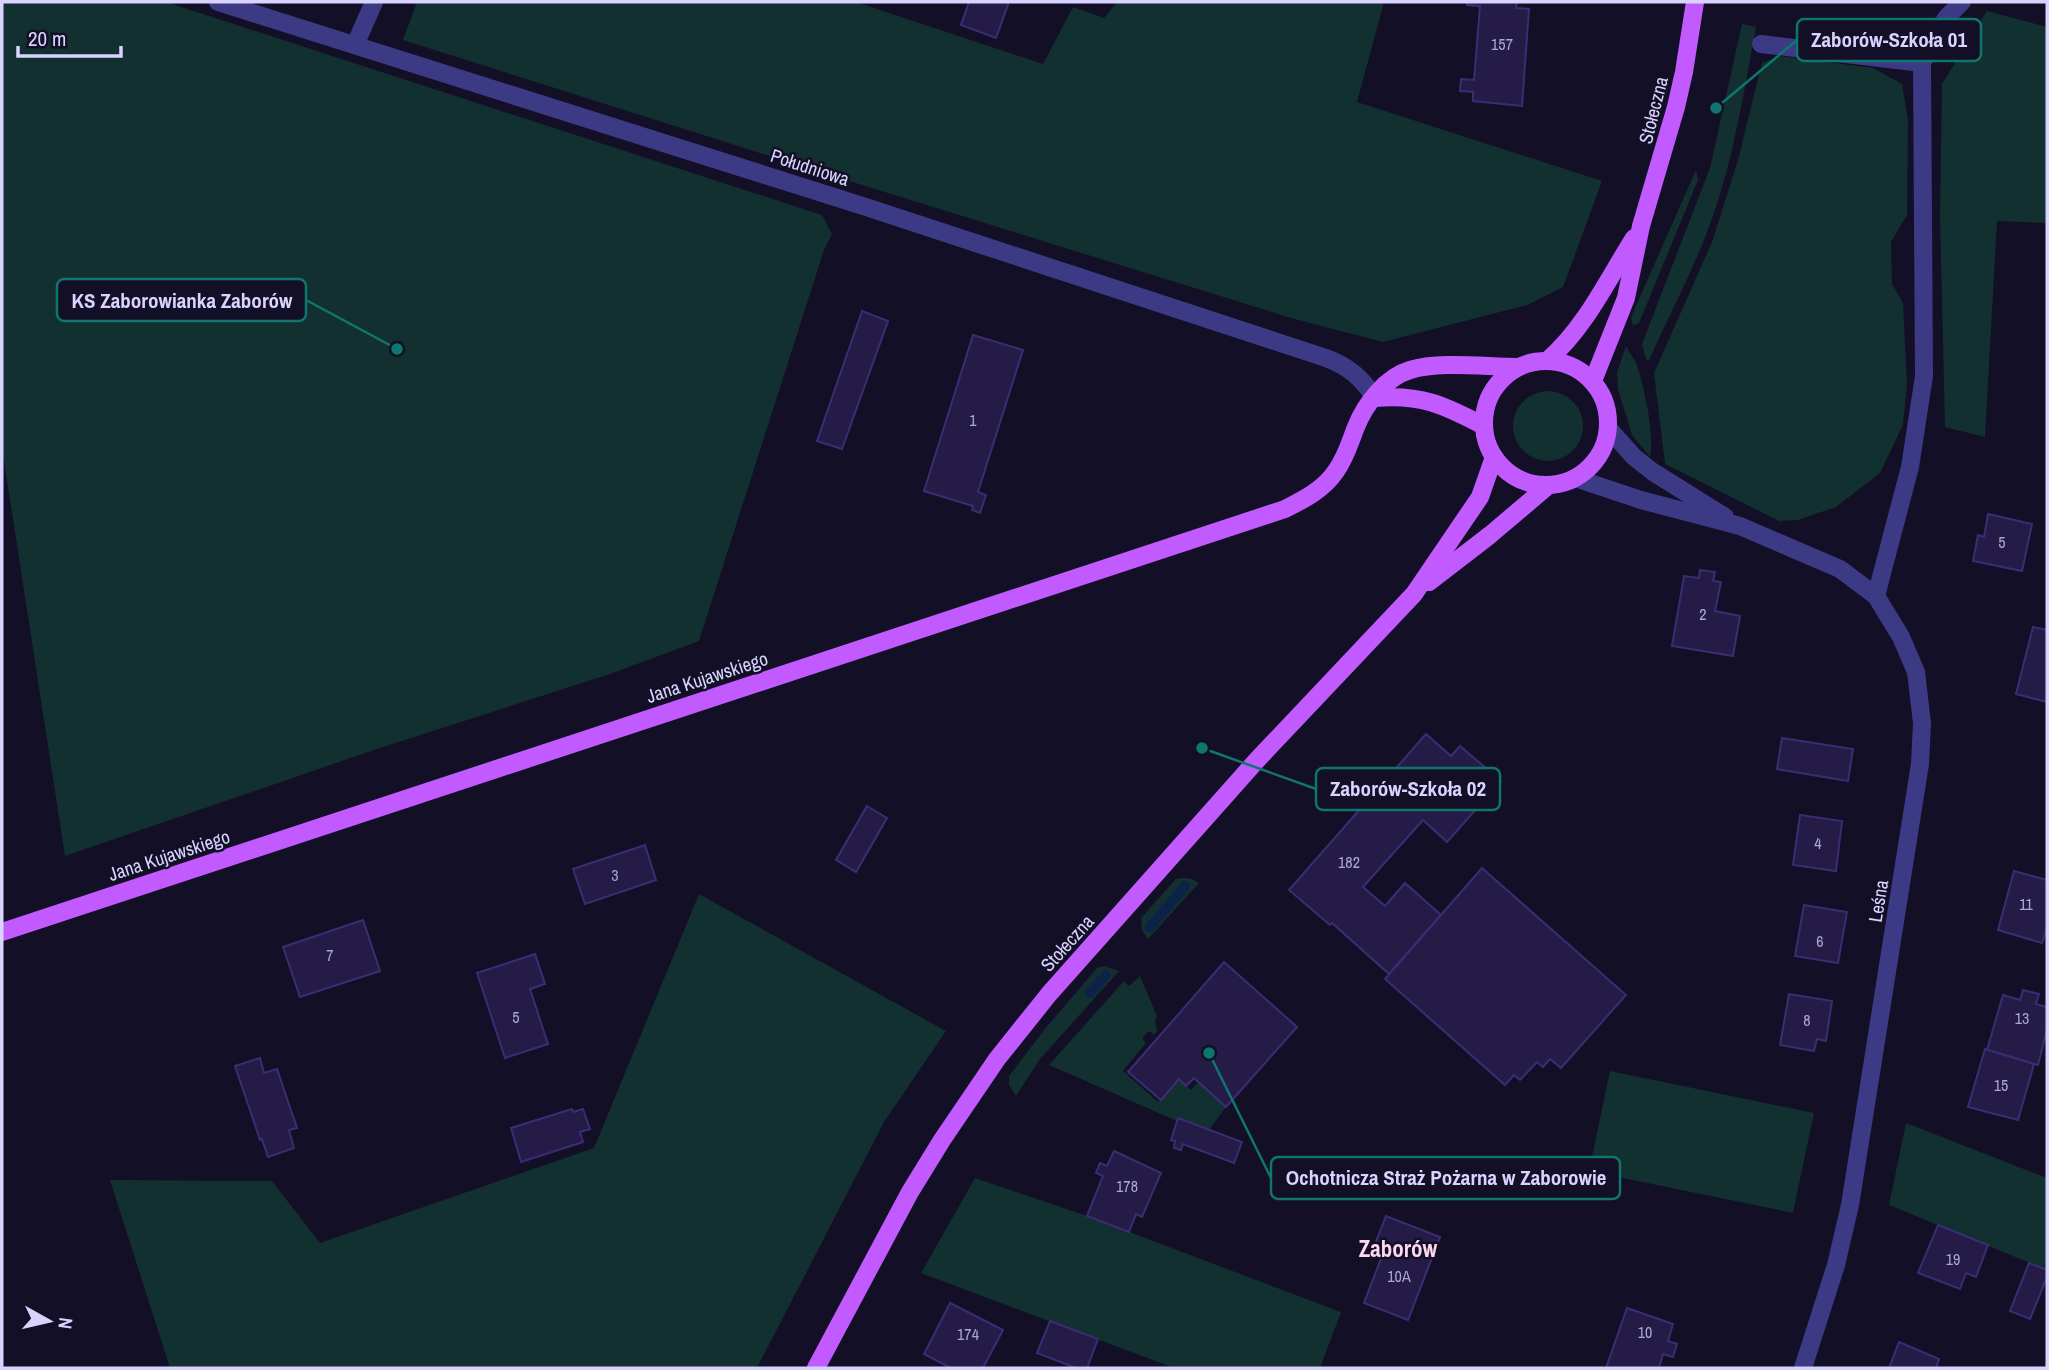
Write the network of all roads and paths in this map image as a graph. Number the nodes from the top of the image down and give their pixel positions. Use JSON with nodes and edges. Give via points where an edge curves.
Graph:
{"nodes":[{"id":1,"x":218,"y":2,"type":"edge"},
{"id":2,"x":374,"y":2,"type":"edge"},
{"id":3,"x":1695,"y":2,"type":"edge"},
{"id":4,"x":1962,"y":2,"type":"edge"},
{"id":5,"x":1761,"y":44,"type":"dead end"},
{"id":6,"x":355,"y":45,"type":"junction"},
{"id":7,"x":1922,"y":63,"type":"junction"},
{"id":8,"x":1641,"y":226,"type":"junction"},
{"id":9,"x":1548,"y":360,"type":"junction"},
{"id":10,"x":1517,"y":367,"type":"junction"},
{"id":11,"x":1593,"y":381,"type":"junction"},
{"id":12,"x":1375,"y":398,"type":"junction"},
{"id":13,"x":1484,"y":426,"type":"junction"},
{"id":14,"x":1608,"y":428,"type":"junction"},
{"id":15,"x":1494,"y":457,"type":"junction"},
{"id":16,"x":1574,"y":478,"type":"junction"},
{"id":17,"x":1549,"y":485,"type":"junction"},
{"id":18,"x":1740,"y":526,"type":"junction"},
{"id":19,"x":1414,"y":593,"type":"junction"},
{"id":20,"x":1876,"y":597,"type":"junction"},
{"id":21,"x":2,"y":932,"type":"edge"},
{"id":22,"x":816,"y":1368,"type":"edge"},
{"id":23,"x":1803,"y":1368,"type":"edge"}],
"edges":[{"from":1,"to":6,"type":"street","name":"Południowa"},
{"from":2,"to":6,"type":"street"},
{"from":3,"to":8,"type":"main road","name":"Stołeczna","via":[[1676,107]]},
{"from":4,"to":7,"type":"street","via":[[1946,18]]},
{"from":5,"to":7,"type":"street"},
{"from":6,"to":12,"type":"street","name":"Południowa","via":[[1326,358],[1355,373]]},
{"from":7,"to":20,"type":"street","via":[[1924,376],[1910,467]]},
{"from":8,"to":9,"type":"main road","name":"Stołeczna","via":[[1578,329]]},
{"from":8,"to":11,"type":"main road","name":"Stołeczna","via":[[1626,298]]},
{"from":9,"to":10,"type":"main road"},
{"from":9,"to":11,"type":"main road","via":[[1574,367]]},
{"from":10,"to":12,"type":"main road","name":"Jana Kujawskiego","via":[[1413,369],[1389,381]]},
{"from":10,"to":13,"type":"main road","via":[[1490,395]]},
{"from":11,"to":14,"type":"main road","via":[[1607,407]]},
{"from":12,"to":13,"type":"main road","via":[[1418,398]]},
{"from":12,"to":21,"type":"main road","name":"Jana Kujawskiego","via":[[1335,473],[1304,500],[1285,509]]},
{"from":13,"to":15,"type":"main road"},
{"from":14,"to":16,"type":"main road","via":[[1598,458]]},
{"from":14,"to":18,"type":"street","name":"Leśna","via":[[1653,472]]},
{"from":15,"to":17,"type":"main road","via":[[1514,477]]},
{"from":15,"to":19,"type":"main road","name":"Stołeczna","via":[[1480,497]]},
{"from":16,"to":17,"type":"main road"},
{"from":16,"to":18,"type":"street","name":"Leśna"},
{"from":17,"to":19,"type":"main road","name":"Stołeczna"},
{"from":18,"to":20,"type":"street","name":"Leśna","via":[[1840,569]]},
{"from":19,"to":22,"type":"main road","name":"Stołeczna","via":[[1257,760],[997,1059],[910,1192]]},
{"from":20,"to":23,"type":"street","name":"Leśna","via":[[1916,672],[1922,723],[1920,764],[1850,1205]]}]}
